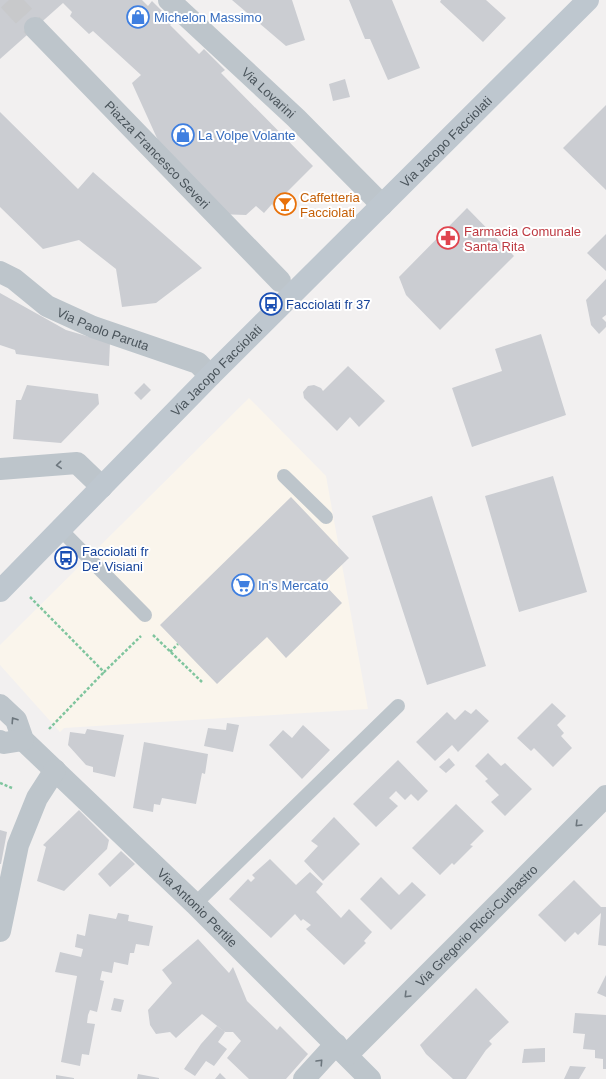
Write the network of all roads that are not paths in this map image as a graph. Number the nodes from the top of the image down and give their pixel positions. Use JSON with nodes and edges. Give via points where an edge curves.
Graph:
{"nodes":[{"id":1,"x":169,"y":0,"type":"edge"},
{"id":2,"x":588,"y":0,"type":"edge"},
{"id":3,"x":35,"y":28,"type":"tunnel mouth"},
{"id":4,"x":382,"y":205,"type":"junction"},
{"id":5,"x":0,"y":272,"type":"edge"},
{"id":6,"x":280,"y":281,"type":"dead end"},
{"id":7,"x":210,"y":376,"type":"junction"},
{"id":8,"x":0,"y":469,"type":"edge"},
{"id":9,"x":284,"y":476,"type":"dead end"},
{"id":10,"x":102,"y":487,"type":"junction"},
{"id":11,"x":326,"y":517,"type":"dead end"},
{"id":12,"x":60,"y":529,"type":"junction"},
{"id":13,"x":0,"y":591,"type":"edge"},
{"id":14,"x":145,"y":615,"type":"dead end"},
{"id":15,"x":0,"y":705,"type":"edge"},
{"id":16,"x":398,"y":706,"type":"dead end"},
{"id":17,"x":23,"y":740,"type":"junction"},
{"id":18,"x":0,"y":741,"type":"edge"},
{"id":19,"x":55,"y":770,"type":"junction"},
{"id":20,"x":606,"y":796,"type":"edge"},
{"id":21,"x":195,"y":904,"type":"junction"},
{"id":22,"x":0,"y":931,"type":"edge"},
{"id":23,"x":341,"y":1050,"type":"junction"},
{"id":24,"x":304,"y":1079,"type":"edge"},
{"id":25,"x":370,"y":1079,"type":"edge"}],
"edges":[{"from":1,"to":4,"type":"street","name":"Via Lovarini","via":[[296,118]]},
{"from":2,"to":4,"type":"main road","name":"Via Jacopo Facciolati"},
{"from":3,"to":6,"type":"street","name":"Piazza Francesco Severi"},
{"from":4,"to":7,"type":"main road","name":"Via Jacopo Facciolati"},
{"from":5,"to":7,"type":"street","name":"Via Paolo Paruta","via":[[14,279],[47,306],[93,327],[198,363]]},
{"from":7,"to":10,"type":"main road","name":"Via Jacopo Facciolati"},
{"from":10,"to":8,"type":"street","one_way":true,"via":[[77,463]]},
{"from":9,"to":11,"type":"lane"},
{"from":10,"to":12,"type":"main road","name":"Via Jacopo Facciolati"},
{"from":12,"to":13,"type":"main road","name":"Via Jacopo Facciolati"},
{"from":12,"to":14,"type":"lane"},
{"from":17,"to":15,"type":"street","name":"Via Antonio Pertile","one_way":true,"via":[[16,720]]},
{"from":16,"to":21,"type":"lane"},
{"from":17,"to":18,"type":"street"},
{"from":17,"to":19,"type":"street","name":"Via Antonio Pertile"},
{"from":19,"to":21,"type":"street","name":"Via Antonio Pertile"},
{"from":19,"to":22,"type":"street","via":[[37,798],[18,845]]},
{"from":20,"to":23,"type":"street","name":"Via Gregorio Ricci-Curbastro","one_way":true},
{"from":21,"to":23,"type":"street","name":"Via Antonio Pertile"},
{"from":24,"to":23,"type":"street","name":"Via Gregorio Ricci-Curbastro","one_way":true},
{"from":23,"to":25,"type":"street","name":"Via Antonio Pertile"}]}
